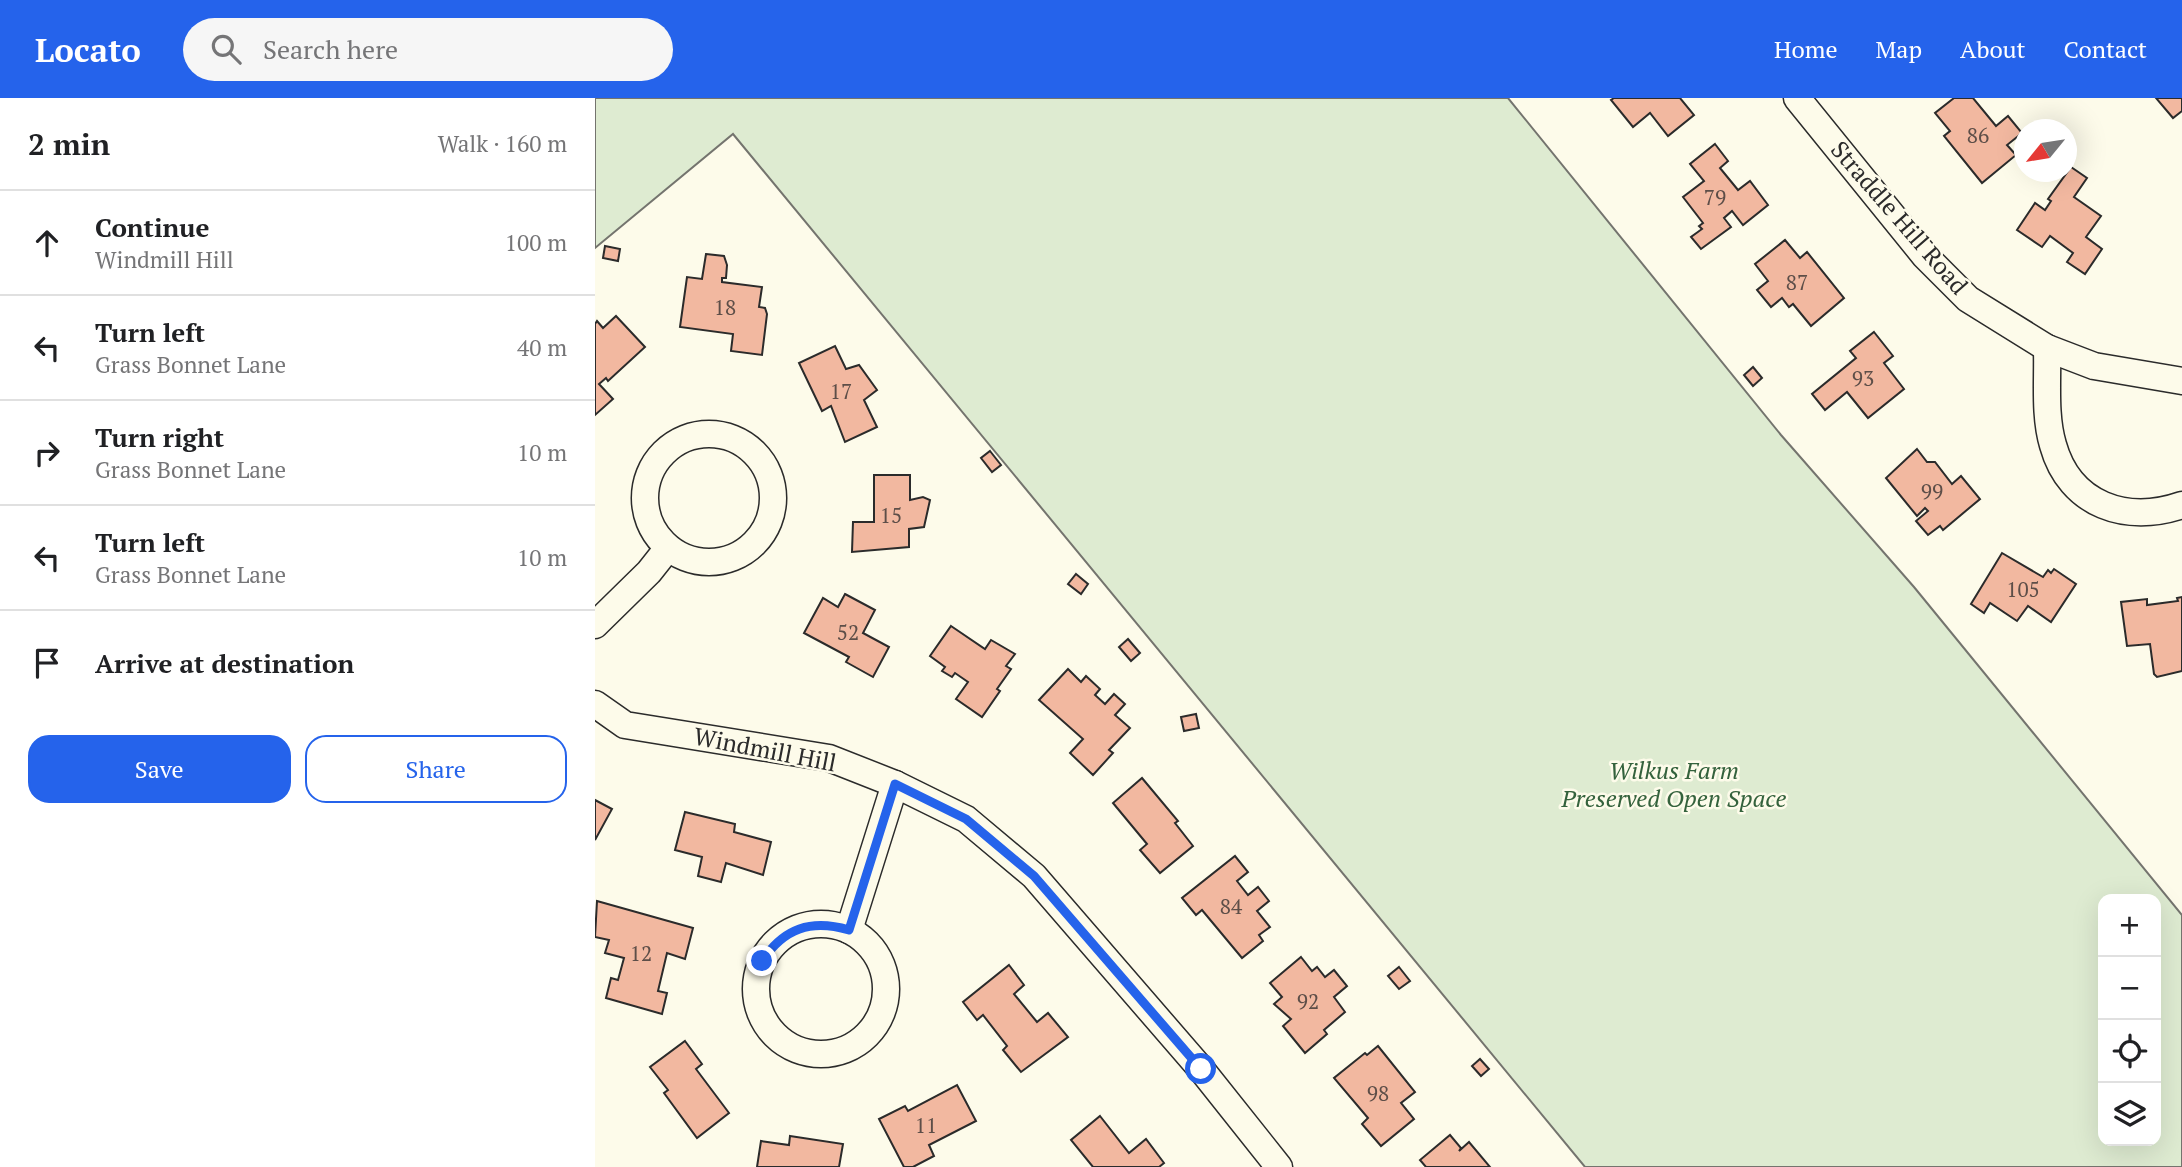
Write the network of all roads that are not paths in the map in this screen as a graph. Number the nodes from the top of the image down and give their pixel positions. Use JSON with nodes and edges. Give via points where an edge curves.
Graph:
{"nodes":[{"id":1,"x":1797,"y":98,"type":"edge"},
{"id":2,"x":2047,"y":348,"type":"junction"},
{"id":3,"x":2182,"y":381,"type":"edge"},
{"id":4,"x":2182,"y":505,"type":"edge"},
{"id":5,"x":668,"y":548,"type":"junction"},
{"id":6,"x":595,"y":625,"type":"edge"},
{"id":7,"x":595,"y":704,"type":"edge"},
{"id":8,"x":895,"y":784,"type":"junction"},
{"id":9,"x":849,"y":930,"type":"junction"},
{"id":10,"x":1279,"y":1167,"type":"edge"}],
"edges":[{"from":1,"to":2,"type":"street","name":"Straddle Hill Road","via":[[1925,256],[1968,299]]},
{"from":2,"to":3,"type":"street","name":"Straddle Hill Road","via":[[2094,366]]},
{"from":2,"to":4,"type":"street","via":[[2053,445],[2065,474],[2089,498],[2114,511],[2148,514]]},
{"from":5,"to":5,"type":"street","via":[[654,533],[644,494],[659,456],[693,435],[723,436],[750,449],[764,464],[772,493],[769,522],[758,540],[725,561],[695,560]]},
{"from":5,"to":6,"type":"street"},
{"from":7,"to":8,"type":"street","name":"Windmill Hill","via":[[625,725],[829,758]]},
{"from":8,"to":9,"type":"street"},
{"from":8,"to":10,"type":"street","name":"Windmill Hill","via":[[966,819],[1034,876]]},
{"from":9,"to":9,"type":"street","via":[[867,943],[880,961],[884,1006],[874,1026],[858,1042],[838,1052],[816,1054],[794,1048],[764,1021],[756,991],[762,961],[773,944],[799,928],[829,924]]}]}
